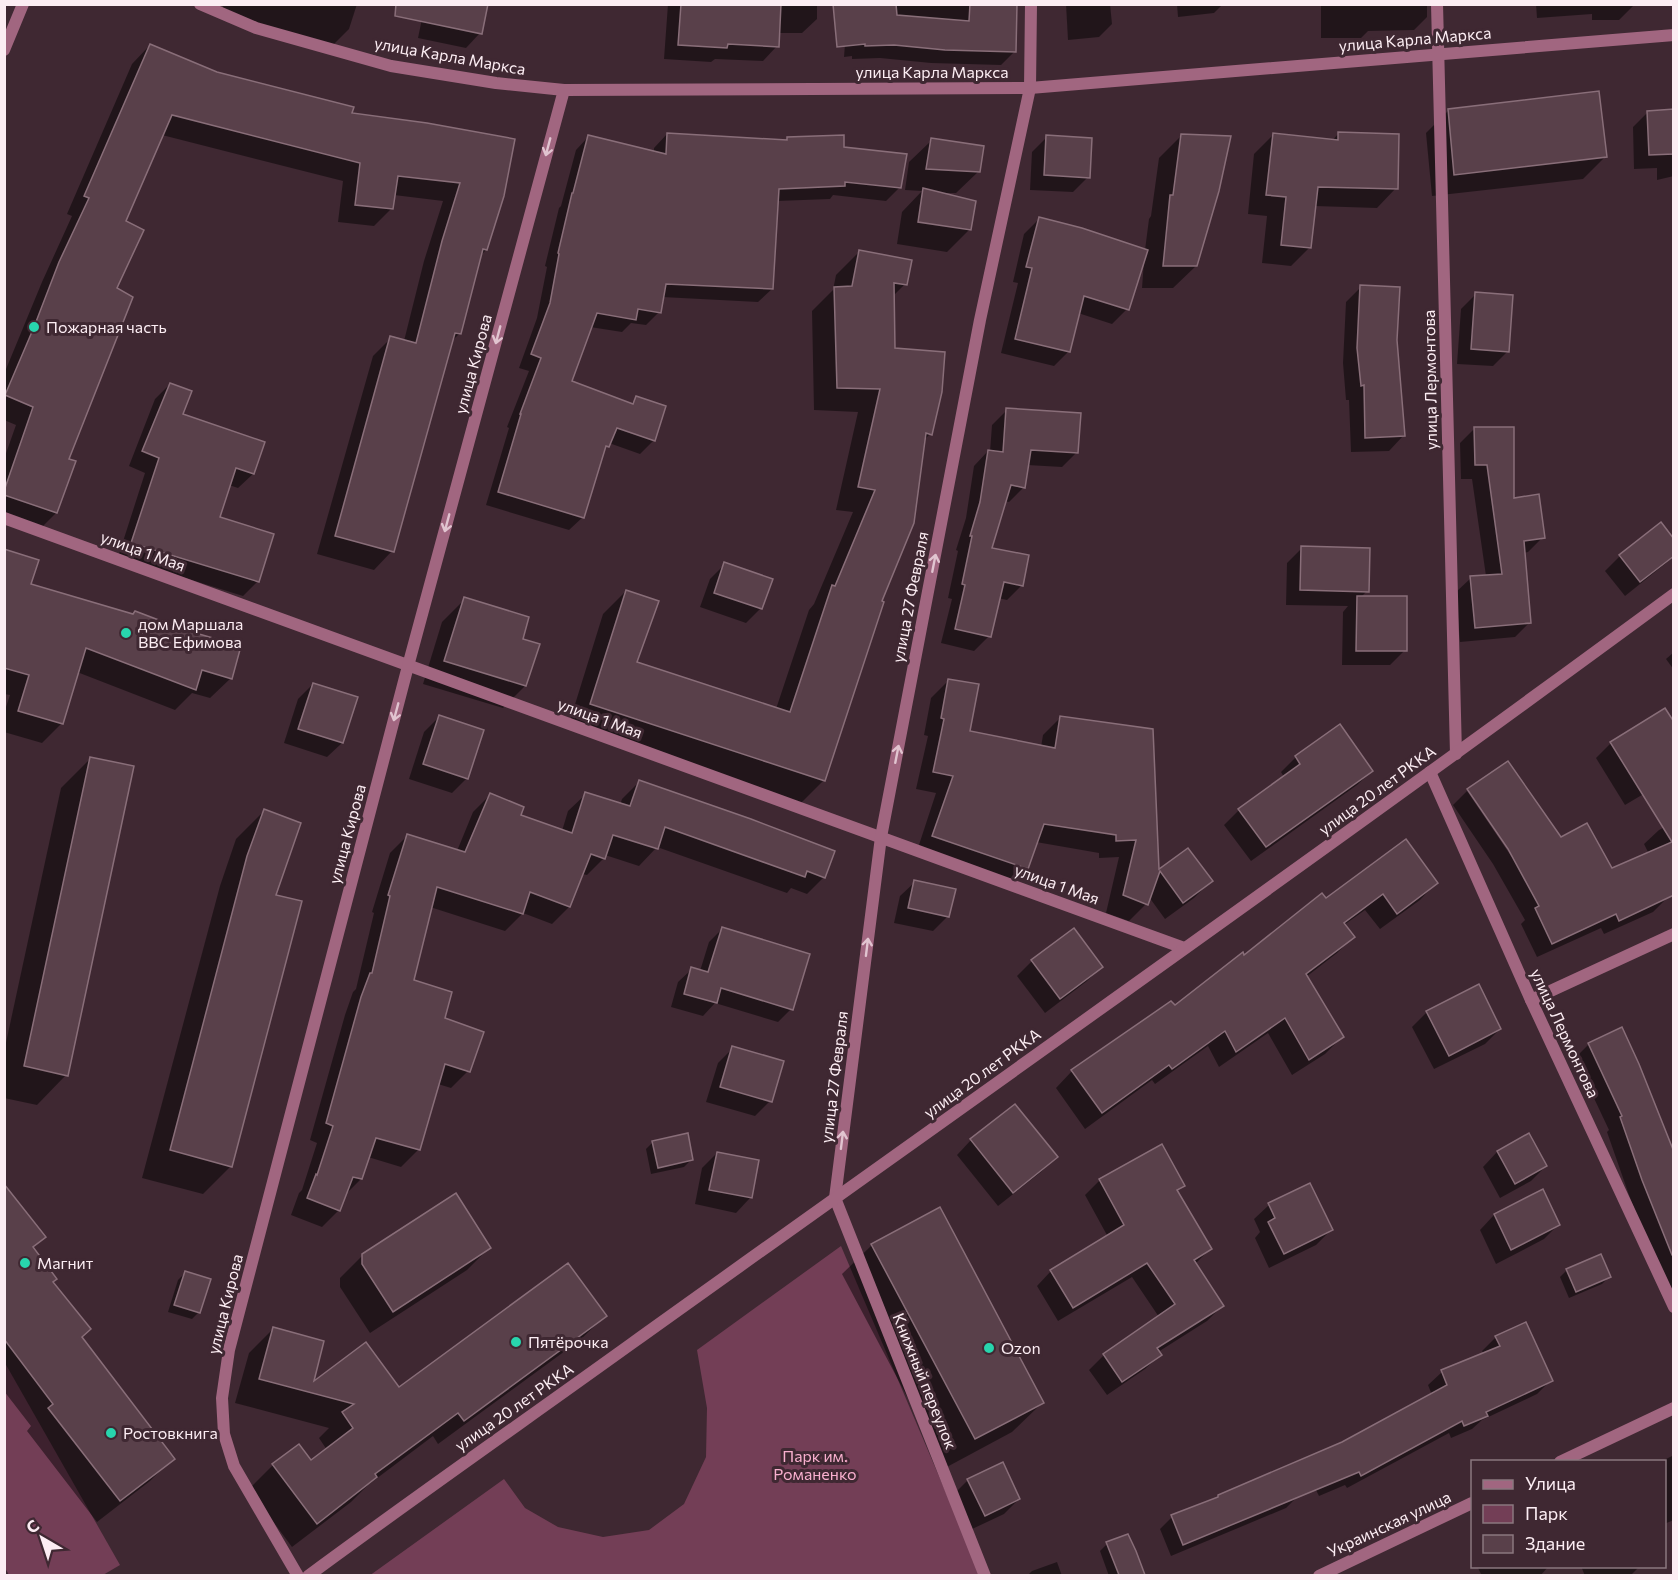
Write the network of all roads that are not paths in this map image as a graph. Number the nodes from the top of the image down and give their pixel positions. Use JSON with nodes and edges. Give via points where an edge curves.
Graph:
{"nodes":[{"id":1,"x":23,"y":4,"type":"edge"},
{"id":2,"x":200,"y":4,"type":"edge"},
{"id":3,"x":1031,"y":4,"type":"edge"},
{"id":4,"x":1437,"y":4,"type":"edge"},
{"id":5,"x":1674,"y":35,"type":"edge"},
{"id":6,"x":4,"y":50,"type":"edge"},
{"id":7,"x":1439,"y":54,"type":"junction"},
{"id":8,"x":1030,"y":88,"type":"junction"},
{"id":9,"x":564,"y":90,"type":"junction"},
{"id":10,"x":4,"y":518,"type":"edge"},
{"id":11,"x":1674,"y":594,"type":"edge"},
{"id":12,"x":408,"y":666,"type":"junction"},
{"id":13,"x":1456,"y":754,"type":"junction"},
{"id":14,"x":1430,"y":772,"type":"junction"},
{"id":15,"x":881,"y":837,"type":"junction"},
{"id":16,"x":1674,"y":934,"type":"edge"},
{"id":17,"x":1184,"y":948,"type":"junction"},
{"id":18,"x":1531,"y":1000,"type":"junction"},
{"id":19,"x":835,"y":1198,"type":"junction"},
{"id":20,"x":1674,"y":1307,"type":"edge"},
{"id":21,"x":1674,"y":1408,"type":"edge"},
{"id":22,"x":1562,"y":1460,"type":"edge"},
{"id":23,"x":1471,"y":1504,"type":"edge"},
{"id":24,"x":298,"y":1575,"type":"edge"},
{"id":25,"x":308,"y":1575,"type":"edge"},
{"id":26,"x":985,"y":1575,"type":"edge"},
{"id":27,"x":1319,"y":1575,"type":"edge"}],
"edges":[{"from":1,"to":6,"type":"street"},
{"from":2,"to":9,"type":"street","name":"улица Карла Маркса","via":[[256,28],[391,66]]},
{"from":3,"to":8,"type":"street","name":"улица 27 Февраля"},
{"from":4,"to":7,"type":"street","name":"улица Лермонтова"},
{"from":5,"to":7,"type":"street","name":"улица Карла Маркса"},
{"from":7,"to":8,"type":"street","name":"улица Карла Маркса"},
{"from":7,"to":13,"type":"street","name":"улица Лермонтова"},
{"from":8,"to":9,"type":"street","name":"улица Карла Маркса"},
{"from":15,"to":8,"type":"street","name":"улица 27 Февраля","one_way":true,"via":[[980,320]]},
{"from":9,"to":12,"type":"street","name":"улица Кирова","one_way":true},
{"from":10,"to":12,"type":"street","name":"улица 1 Мая"},
{"from":11,"to":13,"type":"street","name":"улица 20 лет РККА"},
{"from":12,"to":15,"type":"street","name":"улица 1 Мая"},
{"from":12,"to":24,"type":"street","name":"улица Кирова","one_way":true,"via":[[229,1350],[222,1398],[224,1434],[234,1466]]},
{"from":13,"to":14,"type":"street","name":"улица 20 лет РККА"},
{"from":14,"to":17,"type":"street","name":"улица 20 лет РККА"},
{"from":14,"to":18,"type":"street","name":"улица Лермонтова"},
{"from":15,"to":17,"type":"street","name":"улица 1 Мая"},
{"from":19,"to":15,"type":"street","name":"улица 27 Февраля","one_way":true},
{"from":16,"to":18,"type":"street"},
{"from":17,"to":19,"type":"street","name":"улица 20 лет РККА"},
{"from":18,"to":20,"type":"street","name":"улица Лермонтова"},
{"from":19,"to":25,"type":"street","name":"улица 20 лет РККА"},
{"from":19,"to":26,"type":"street","name":"Книжный переулок"},
{"from":21,"to":22,"type":"street"},
{"from":23,"to":27,"type":"street","name":"Украинская улица"}]}
